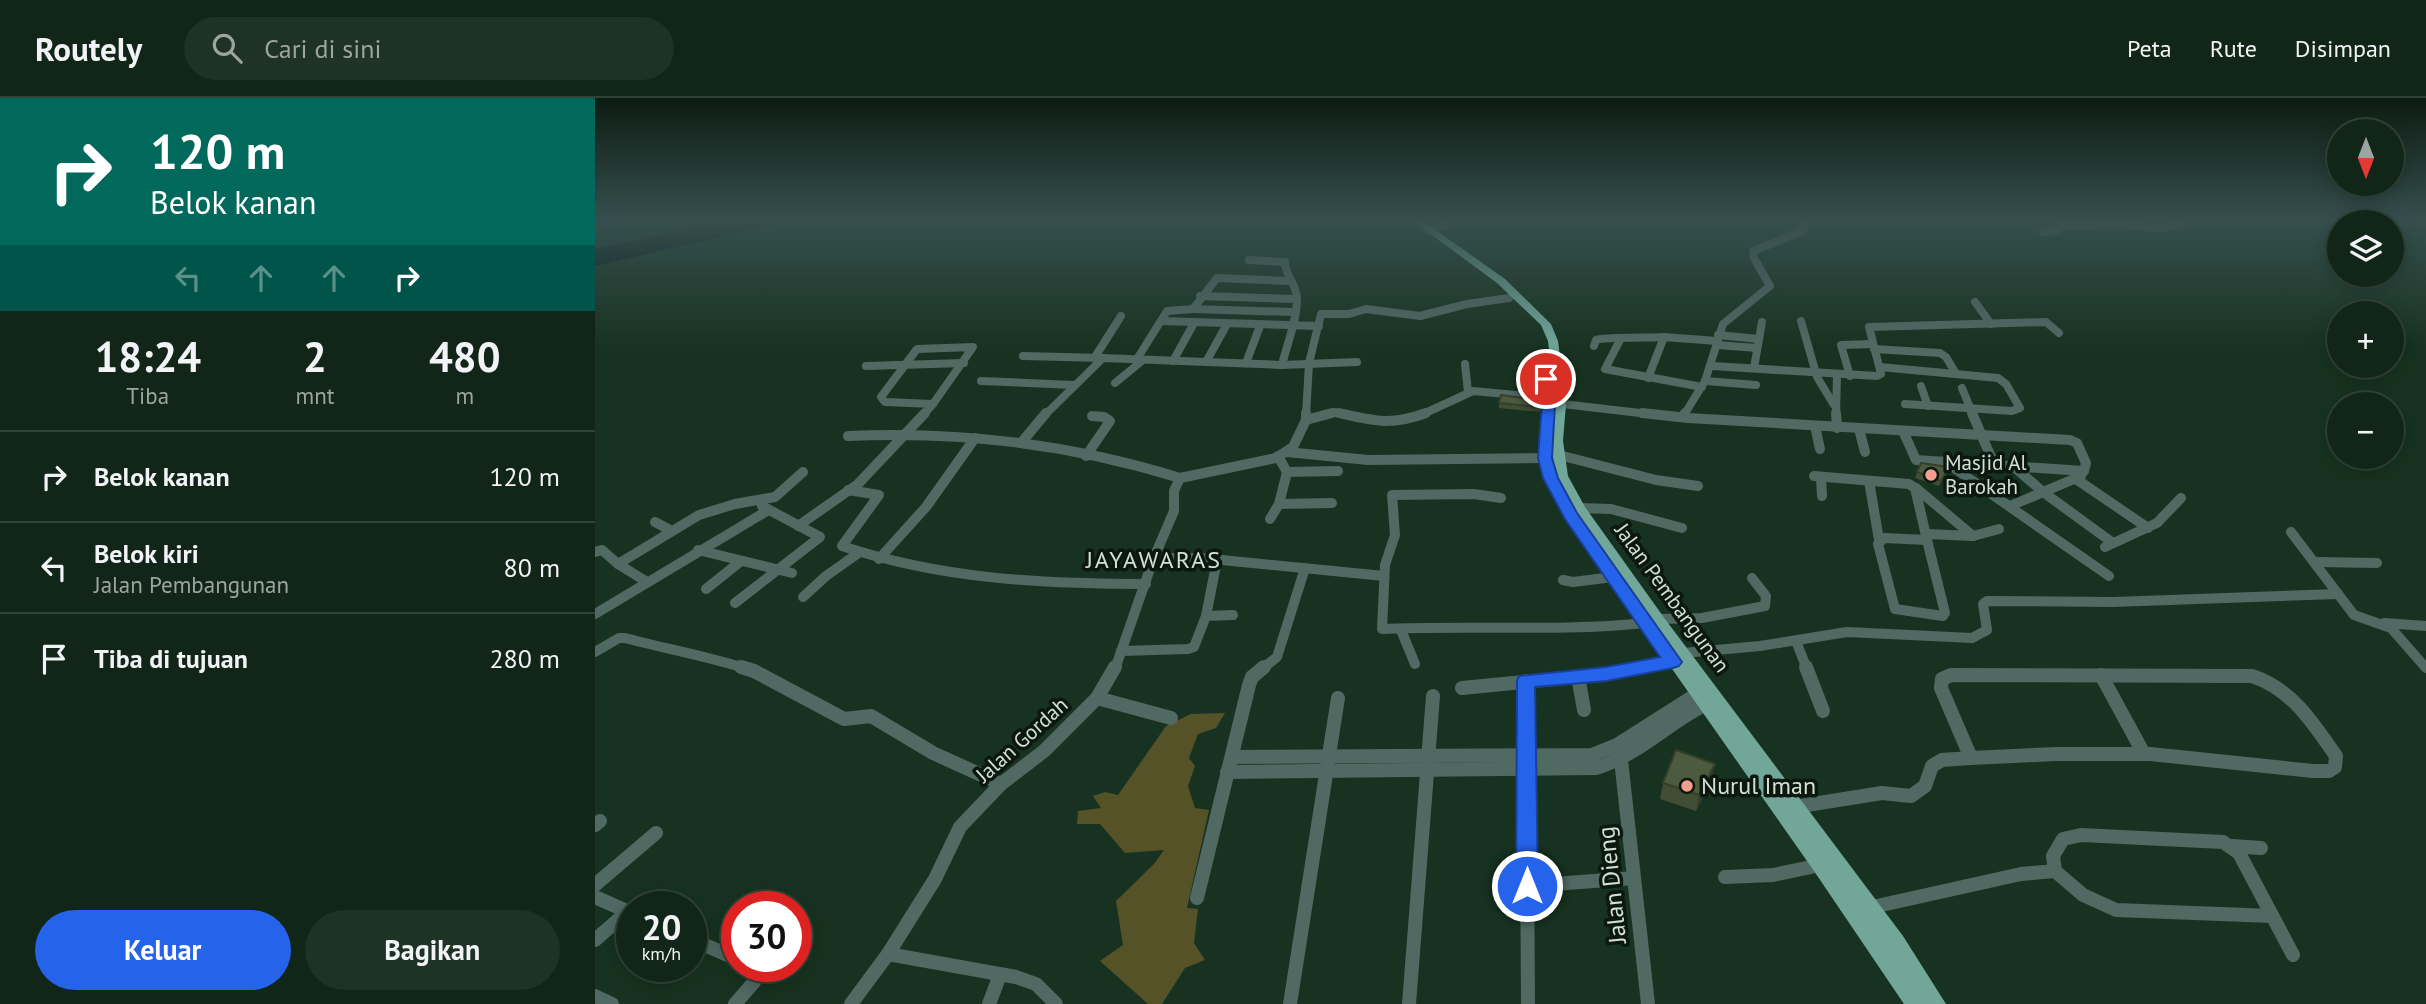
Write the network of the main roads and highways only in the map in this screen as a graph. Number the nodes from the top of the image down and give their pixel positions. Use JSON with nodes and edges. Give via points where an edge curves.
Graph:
{"nodes":[{"id":1,"x":1469,"y":263,"type":"edge"},
{"id":2,"x":1469,"y":263,"type":"edge"},
{"id":3,"x":1519,"y":303,"type":"junction"},
{"id":4,"x":1551,"y":437,"type":"junction"},
{"id":5,"x":1651,"y":621,"type":"junction"},
{"id":6,"x":1706,"y":696,"type":"junction"},
{"id":7,"x":1861,"y":910,"type":"junction"},
{"id":8,"x":1916,"y":1004,"type":"edge"},
{"id":9,"x":1936,"y":1004,"type":"edge"}],
"edges":[{"from":1,"to":3,"type":"main road","name":"Jalan Pembangunan"},
{"from":2,"to":3,"type":"main road","name":"Jalan Pembangunan"},
{"from":3,"to":4,"type":"main road","name":"Jalan Pembangunan","via":[[1543,341],[1554,401]]},
{"from":4,"to":5,"type":"main road","name":"Jalan Pembangunan","via":[[1562,476],[1579,508]]},
{"from":4,"to":5,"type":"main road","name":"Jalan Pembangunan","via":[[1545,458],[1550,478],[1613,577]]},
{"from":5,"to":6,"type":"main road","name":"Jalan Pembangunan"},
{"from":6,"to":7,"type":"main road","name":"Jalan Pembangunan","via":[[1794,807]]},
{"from":6,"to":7,"type":"main road","name":"Jalan Pembangunan","via":[[1821,864]]},
{"from":7,"to":8,"type":"main road","name":"Jalan Pembangunan"},
{"from":7,"to":9,"type":"main road","name":"Jalan Pembangunan"}]}
